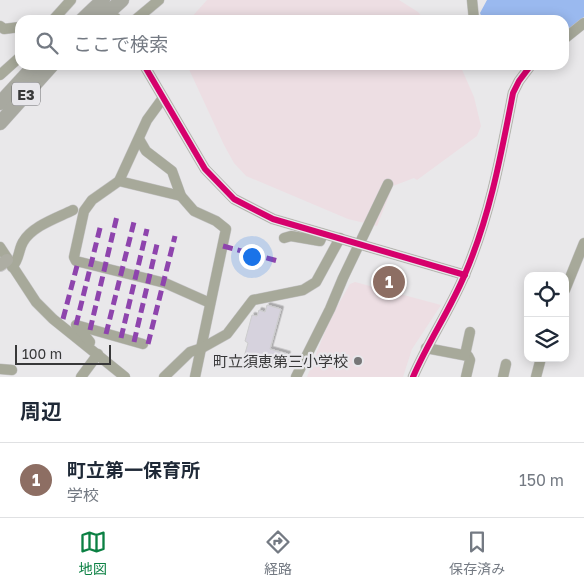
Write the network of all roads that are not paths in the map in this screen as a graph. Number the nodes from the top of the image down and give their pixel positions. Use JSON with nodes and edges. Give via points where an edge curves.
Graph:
{"nodes":[{"id":1,"x":72,"y":0,"type":"edge"},
{"id":2,"x":102,"y":0,"type":"edge"},
{"id":3,"x":122,"y":0,"type":"edge"},
{"id":4,"x":159,"y":0,"type":"edge"},
{"id":5,"x":472,"y":0,"type":"edge"},
{"id":6,"x":58,"y":15,"type":"edge"},
{"id":7,"x":87,"y":15,"type":"edge"},
{"id":8,"x":106,"y":15,"type":"edge"},
{"id":9,"x":141,"y":15,"type":"edge"},
{"id":10,"x":474,"y":15,"type":"edge"},
{"id":11,"x":584,"y":23,"type":"edge"},
{"id":12,"x":0,"y":26,"type":"edge"},
{"id":13,"x":15,"y":27,"type":"edge"},
{"id":14,"x":569,"y":35,"type":"edge"},
{"id":15,"x":15,"y":62,"type":"edge"},
{"id":16,"x":40,"y":70,"type":"edge"},
{"id":17,"x":42,"y":70,"type":"edge"},
{"id":18,"x":43,"y":70,"type":"edge"},
{"id":19,"x":147,"y":70,"type":"edge"},
{"id":20,"x":528,"y":70,"type":"edge"},
{"id":21,"x":0,"y":75,"type":"edge"},
{"id":22,"x":164,"y":98,"type":"junction"},
{"id":23,"x":0,"y":102,"type":"edge"},
{"id":24,"x":0,"y":123,"type":"edge"},
{"id":25,"x":0,"y":128,"type":"edge"},
{"id":26,"x":139,"y":140,"type":"junction"},
{"id":27,"x":119,"y":181,"type":"junction"},
{"id":28,"x":388,"y":184,"type":"dead end"},
{"id":29,"x":181,"y":196,"type":"junction"},
{"id":30,"x":73,"y":210,"type":"dead end"},
{"id":31,"x":323,"y":234,"type":"junction"},
{"id":32,"x":284,"y":238,"type":"dead end"},
{"id":33,"x":340,"y":238,"type":"junction"},
{"id":34,"x":584,"y":243,"type":"edge"},
{"id":35,"x":358,"y":244,"type":"junction"},
{"id":36,"x":0,"y":247,"type":"edge"},
{"id":37,"x":581,"y":258,"type":"edge"},
{"id":38,"x":7,"y":264,"type":"edge"},
{"id":39,"x":465,"y":275,"type":"junction"},
{"id":40,"x":569,"y":282,"type":"edge"},
{"id":41,"x":210,"y":303,"type":"junction"},
{"id":42,"x":470,"y":332,"type":"dead end"},
{"id":43,"x":143,"y":344,"type":"dead end"},
{"id":44,"x":202,"y":348,"type":"junction"},
{"id":45,"x":426,"y":348,"type":"junction"},
{"id":46,"x":94,"y":351,"type":"junction"},
{"id":47,"x":466,"y":355,"type":"junction"},
{"id":48,"x":540,"y":362,"type":"edge"},
{"id":49,"x":506,"y":364,"type":"dead end"},
{"id":50,"x":0,"y":369,"type":"edge"},
{"id":51,"x":12,"y":370,"type":"dead end"},
{"id":52,"x":81,"y":377,"type":"edge"},
{"id":53,"x":126,"y":377,"type":"edge"},
{"id":54,"x":164,"y":377,"type":"edge"},
{"id":55,"x":195,"y":377,"type":"edge"},
{"id":56,"x":296,"y":377,"type":"edge"},
{"id":57,"x":413,"y":377,"type":"edge"},
{"id":58,"x":466,"y":377,"type":"edge"},
{"id":59,"x":503,"y":377,"type":"edge"},
{"id":60,"x":536,"y":377,"type":"edge"}],
"edges":[{"from":1,"to":6,"type":"street"},
{"from":2,"to":7,"type":"highway"},
{"from":3,"to":8,"type":"highway"},
{"from":4,"to":9,"type":"street"},
{"from":5,"to":10,"type":"street"},
{"from":11,"to":14,"type":"street"},
{"from":12,"to":13,"type":"street"},
{"from":15,"to":21,"type":"street"},
{"from":16,"to":23,"type":"highway","number":"E3","via":[[21,80]]},
{"from":17,"to":24,"type":"highway","number":"E3"},
{"from":18,"to":25,"type":"highway"},
{"from":19,"to":22,"type":"street"},
{"from":20,"to":39,"type":"street","via":[[513,93],[497,180]]},
{"from":22,"to":26,"type":"street","via":[[147,120]]},
{"from":22,"to":31,"type":"street","via":[[205,169],[234,199],[273,219]]},
{"from":26,"to":27,"type":"street"},
{"from":26,"to":29,"type":"street","via":[[146,151],[172,171]]},
{"from":27,"to":29,"type":"street"},
{"from":27,"to":41,"type":"street","via":[[92,200],[84,211],[74,257],[76,261],[165,283]]},
{"from":28,"to":35,"type":"street"},
{"from":29,"to":41,"type":"street","via":[[194,211],[216,221],[226,230]]},
{"from":30,"to":38,"type":"street","via":[[28,235],[22,243],[17,262]]},
{"from":31,"to":32,"type":"street","via":[[320,241],[291,236]]},
{"from":31,"to":33,"type":"street"},
{"from":33,"to":35,"type":"street"},
{"from":33,"to":44,"type":"street","via":[[316,282],[303,290],[253,300],[227,334]]},
{"from":34,"to":37,"type":"street"},
{"from":35,"to":39,"type":"street"},
{"from":35,"to":56,"type":"street"},
{"from":36,"to":38,"type":"street"},
{"from":37,"to":40,"type":"street"},
{"from":38,"to":46,"type":"street","via":[[53,320]]},
{"from":39,"to":45,"type":"street"},
{"from":41,"to":44,"type":"street"},
{"from":42,"to":47,"type":"street"},
{"from":43,"to":46,"type":"street","via":[[76,325]]},
{"from":44,"to":54,"type":"street","via":[[190,352]]},
{"from":44,"to":55,"type":"street"},
{"from":45,"to":47,"type":"street"},
{"from":45,"to":57,"type":"street"},
{"from":46,"to":52,"type":"street"},
{"from":46,"to":53,"type":"street"},
{"from":47,"to":58,"type":"street","via":[[470,360]]},
{"from":48,"to":60,"type":"street"},
{"from":49,"to":59,"type":"street"},
{"from":50,"to":51,"type":"street"}]}
